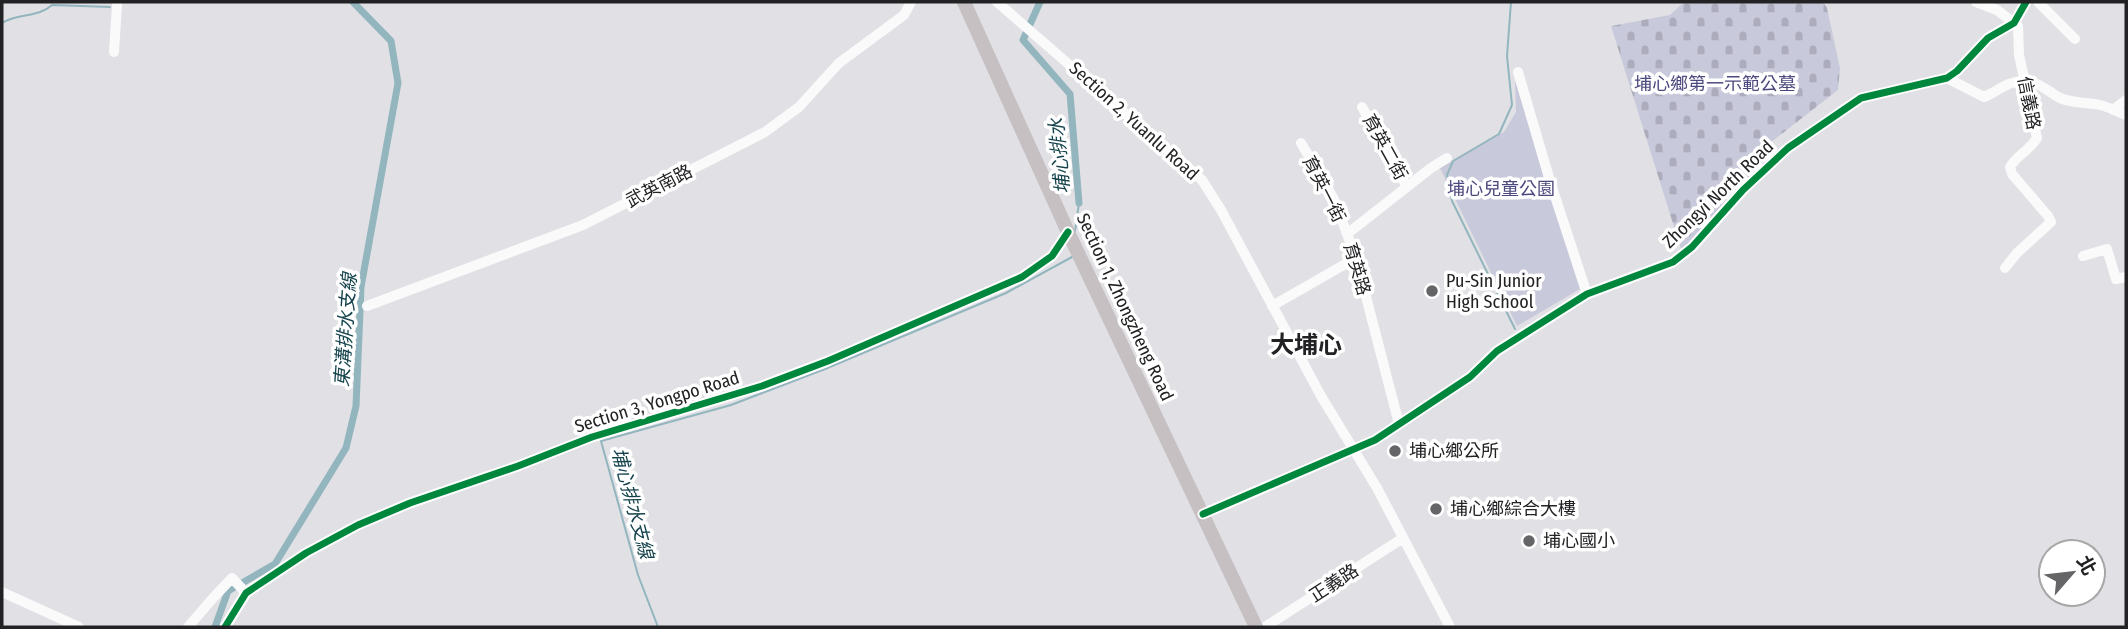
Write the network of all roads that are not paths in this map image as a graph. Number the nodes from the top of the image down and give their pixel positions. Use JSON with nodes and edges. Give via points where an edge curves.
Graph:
{"nodes":[{"id":1,"x":911,"y":2,"type":"edge"},
{"id":2,"x":964,"y":2,"type":"edge"},
{"id":3,"x":997,"y":2,"type":"edge"},
{"id":4,"x":1976,"y":2,"type":"edge"},
{"id":5,"x":2026,"y":2,"type":"edge"},
{"id":6,"x":2038,"y":2,"type":"edge"},
{"id":7,"x":117,"y":5,"type":"dead end"},
{"id":8,"x":2014,"y":23,"type":"junction"},
{"id":9,"x":2075,"y":38,"type":"dead end"},
{"id":10,"x":114,"y":52,"type":"dead end"},
{"id":11,"x":1518,"y":72,"type":"dead end"},
{"id":12,"x":1947,"y":78,"type":"junction"},
{"id":13,"x":2024,"y":81,"type":"junction"},
{"id":14,"x":2126,"y":100,"type":"edge"},
{"id":15,"x":1362,"y":107,"type":"dead end"},
{"id":16,"x":2113,"y":110,"type":"junction"},
{"id":17,"x":2126,"y":115,"type":"edge"},
{"id":18,"x":1301,"y":143,"type":"dead end"},
{"id":19,"x":1447,"y":158,"type":"dead end"},
{"id":20,"x":1407,"y":187,"type":"junction"},
{"id":21,"x":1068,"y":232,"type":"junction"},
{"id":22,"x":1347,"y":234,"type":"junction"},
{"id":23,"x":2083,"y":256,"type":"dead end"},
{"id":24,"x":1356,"y":258,"type":"junction"},
{"id":25,"x":2005,"y":268,"type":"dead end"},
{"id":26,"x":2126,"y":277,"type":"edge"},
{"id":27,"x":1587,"y":294,"type":"junction"},
{"id":28,"x":367,"y":306,"type":"dead end"},
{"id":29,"x":1272,"y":306,"type":"junction"},
{"id":30,"x":1399,"y":424,"type":"junction"},
{"id":31,"x":1352,"y":450,"type":"junction"},
{"id":32,"x":1203,"y":514,"type":"junction"},
{"id":33,"x":1403,"y":538,"type":"junction"},
{"id":34,"x":2,"y":592,"type":"edge"},
{"id":35,"x":246,"y":593,"type":"junction"},
{"id":36,"x":76,"y":627,"type":"edge"},
{"id":37,"x":188,"y":627,"type":"edge"},
{"id":38,"x":225,"y":627,"type":"edge"},
{"id":39,"x":1256,"y":627,"type":"edge"},
{"id":40,"x":1265,"y":627,"type":"edge"},
{"id":41,"x":1450,"y":627,"type":"edge"}],
"edges":[{"from":1,"to":28,"type":"street","name":"武英南路","via":[[904,15],[839,63],[799,107],[765,132],[583,225]]},
{"from":2,"to":21,"type":"main road","name":"Section 1, Zhongzheng Road"},
{"from":3,"to":29,"type":"street","name":"Section 2, Yuanlu Road","via":[[1200,178]]},
{"from":4,"to":8,"type":"street"},
{"from":5,"to":8,"type":"street","name":"Zhongyi North Road"},
{"from":6,"to":9,"type":"street"},
{"from":7,"to":10,"type":"street"},
{"from":8,"to":12,"type":"street","name":"Zhongyi North Road","via":[[1989,38]]},
{"from":8,"to":13,"type":"street","name":"信義路"},
{"from":11,"to":27,"type":"street"},
{"from":12,"to":13,"type":"street","via":[[1984,97],[2005,84]]},
{"from":12,"to":27,"type":"street","name":"Zhongyi North Road","via":[[1861,98],[1788,148],[1672,262]]},
{"from":13,"to":16,"type":"street","via":[[2037,83],[2060,98]]},
{"from":13,"to":25,"type":"street","name":"信義路","via":[[2036,138],[2010,167],[2051,222]]},
{"from":14,"to":16,"type":"street"},
{"from":15,"to":20,"type":"street","name":"育英二街"},
{"from":16,"to":17,"type":"street"},
{"from":18,"to":22,"type":"street","name":"育英一街","via":[[1334,199]]},
{"from":19,"to":20,"type":"street","name":"育英路"},
{"from":20,"to":22,"type":"street","name":"育英路"},
{"from":21,"to":32,"type":"main road","name":"Section 1, Zhongzheng Road"},
{"from":21,"to":35,"type":"street","name":"Section 3, Yongpo Road","via":[[1052,256],[989,293],[762,386],[592,438],[410,503],[317,547]]},
{"from":22,"to":24,"type":"street","name":"育英路"},
{"from":23,"to":26,"type":"street","via":[[2107,249],[2116,279]]},
{"from":24,"to":29,"type":"street"},
{"from":24,"to":30,"type":"street","name":"育英路"},
{"from":27,"to":30,"type":"street","name":"Zhongyi North Road","via":[[1497,351],[1470,377]]},
{"from":29,"to":31,"type":"street","name":"Section 2, Yuanlu Road"},
{"from":30,"to":31,"type":"street","name":"Zhongyi North Road"},
{"from":31,"to":32,"type":"street","name":"Zhongyi North Road"},
{"from":31,"to":33,"type":"street","name":"Section 2, Yuanlu Road"},
{"from":32,"to":39,"type":"main road","name":"Section 1, Zhongzheng Road"},
{"from":33,"to":40,"type":"street","name":"正義路"},
{"from":33,"to":41,"type":"street","name":"Section 2, Yuanlu Road"},
{"from":34,"to":36,"type":"street"},
{"from":35,"to":37,"type":"street","via":[[232,578]]},
{"from":35,"to":38,"type":"street"}]}
